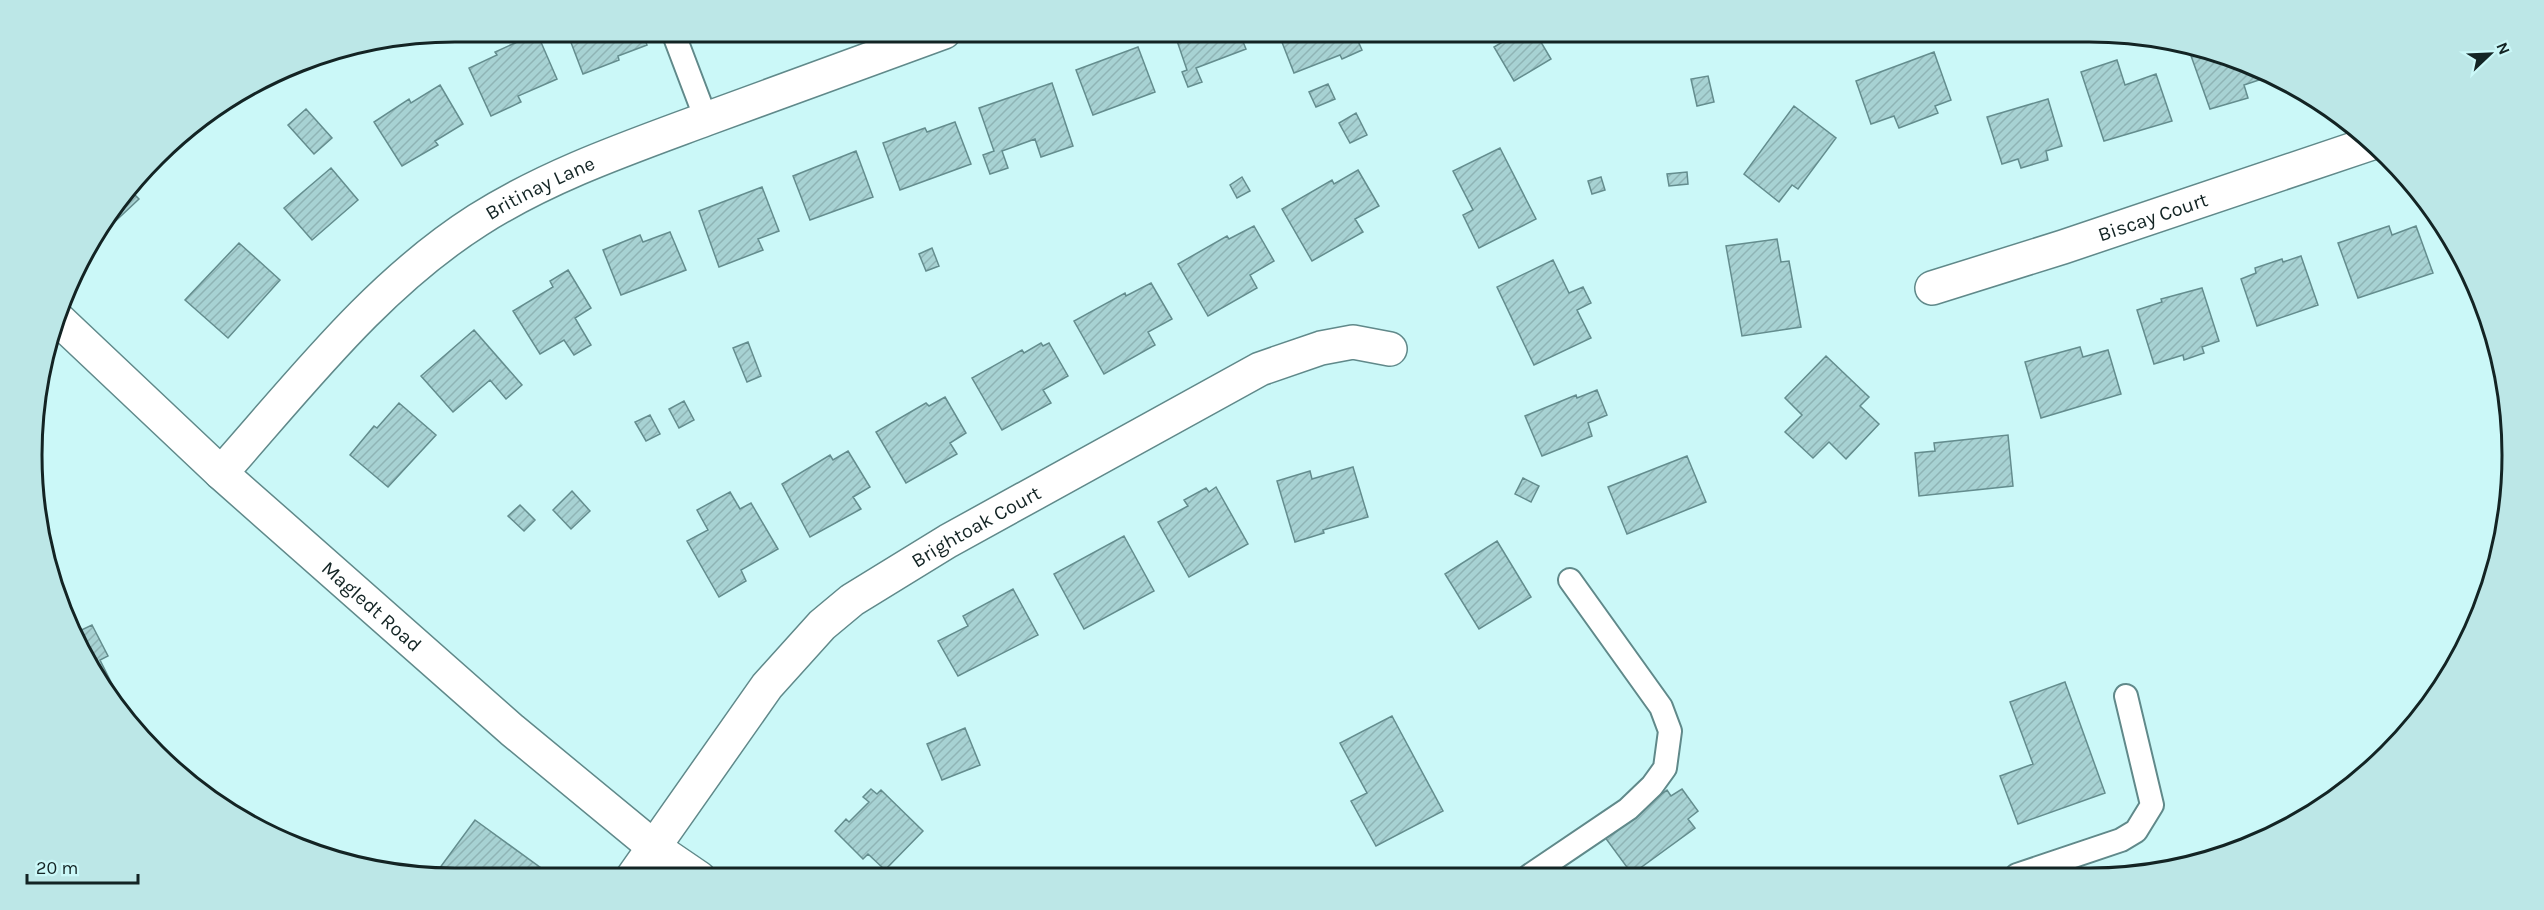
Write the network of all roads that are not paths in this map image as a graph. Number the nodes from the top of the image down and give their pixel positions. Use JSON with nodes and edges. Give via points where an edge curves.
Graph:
{"nodes":[{"id":1,"x":677,"y":42,"type":"edge"},
{"id":2,"x":917,"y":42,"type":"edge"},
{"id":3,"x":706,"y":119,"type":"junction"},
{"id":4,"x":2363,"y":146,"type":"edge"},
{"id":5,"x":1932,"y":288,"type":"dead end"},
{"id":6,"x":63,"y":324,"type":"edge"},
{"id":7,"x":1390,"y":349,"type":"dead end"},
{"id":8,"x":221,"y":473,"type":"junction"},
{"id":9,"x":1570,"y":580,"type":"dead end"},
{"id":10,"x":2126,"y":696,"type":"dead end"},
{"id":11,"x":655,"y":848,"type":"junction"},
{"id":12,"x":640,"y":868,"type":"edge"},
{"id":13,"x":684,"y":868,"type":"edge"},
{"id":14,"x":1541,"y":868,"type":"edge"},
{"id":15,"x":2038,"y":868,"type":"edge"}],
"edges":[{"from":1,"to":3,"type":"lane"},
{"from":2,"to":3,"type":"street","name":"Britinay Lane"},
{"from":3,"to":8,"type":"street","name":"Britinay Lane","via":[[548,181],[477,220],[361,315]]},
{"from":4,"to":5,"type":"street","name":"Biscay Court"},
{"from":6,"to":8,"type":"street","name":"Magledt Road"},
{"from":7,"to":11,"type":"street","name":"Brightoak Court","via":[[1353,342],[1321,348],[1260,369],[921,556],[852,600],[822,625],[767,686]]},
{"from":8,"to":11,"type":"street","name":"Magledt Road","via":[[512,730]]},
{"from":9,"to":14,"type":"lane","via":[[1660,706],[1670,731],[1665,768],[1652,786],[1628,809]]},
{"from":10,"to":15,"type":"lane","via":[[2152,805],[2136,831],[2121,840]]},
{"from":11,"to":12,"type":"street","name":"Brightoak Court"},
{"from":11,"to":13,"type":"street","name":"Magledt Road"}]}
